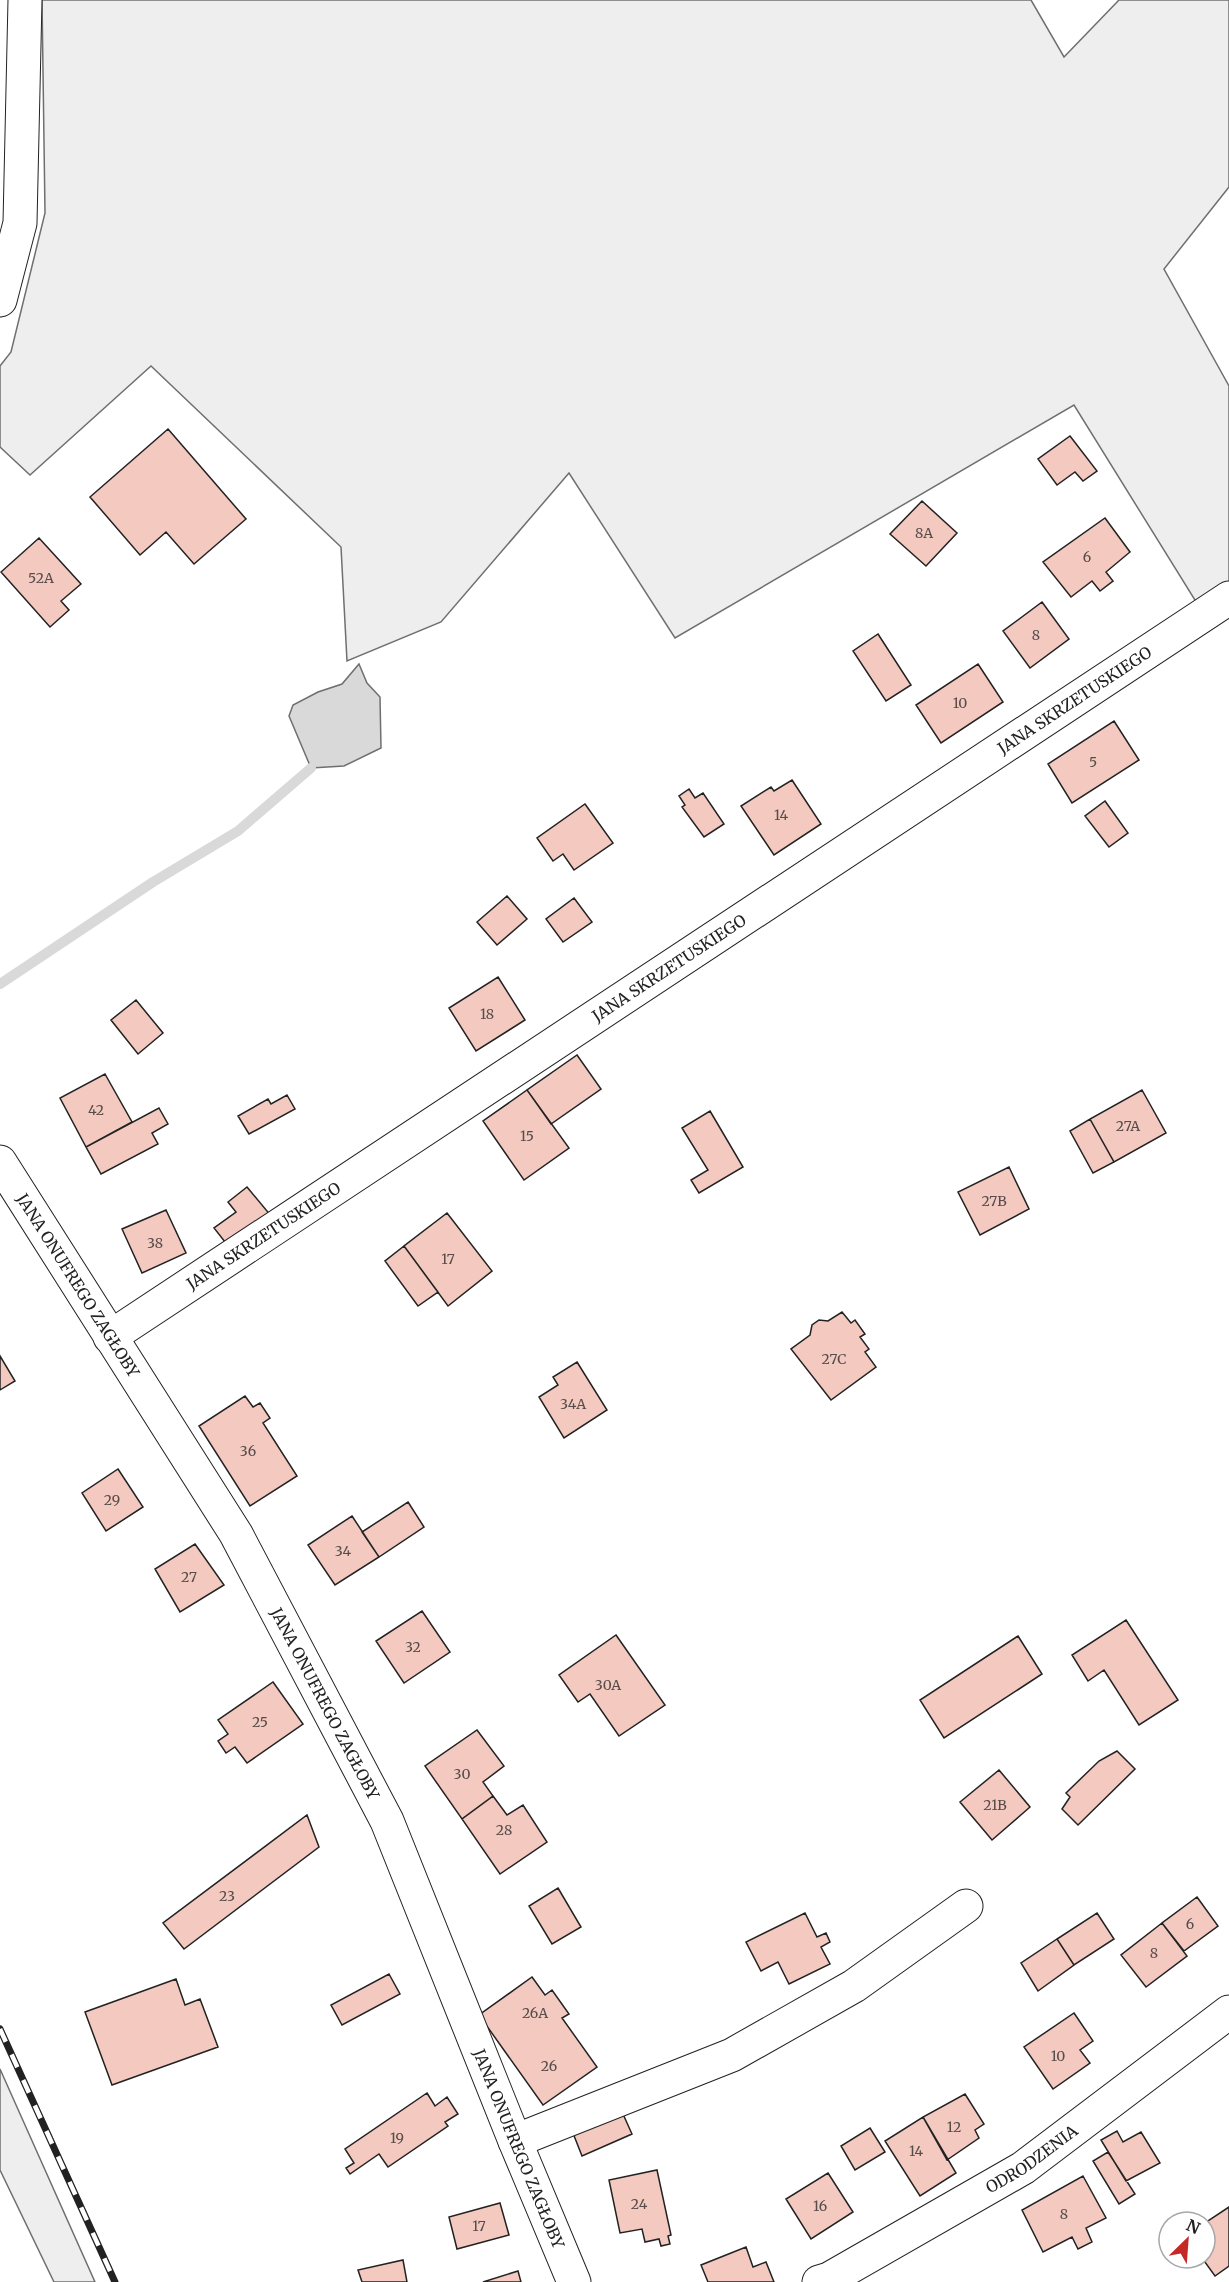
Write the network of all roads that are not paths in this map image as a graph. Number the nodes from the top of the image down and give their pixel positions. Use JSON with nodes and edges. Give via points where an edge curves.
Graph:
{"nodes":[{"id":1,"x":25,"y":0,"type":"edge"},
{"id":2,"x":0,"y":300,"type":"edge"},
{"id":3,"x":1229,"y":598,"type":"edge"},
{"id":4,"x":0,"y":1162,"type":"edge"},
{"id":5,"x":110,"y":1337,"type":"junction"},
{"id":6,"x":966,"y":1906,"type":"dead end"},
{"id":7,"x":1229,"y":2012,"type":"edge"},
{"id":8,"x":515,"y":2141,"type":"junction"},
{"id":9,"x":574,"y":2282,"type":"edge"},
{"id":10,"x":819,"y":2282,"type":"edge"}],
"edges":[{"from":1,"to":2,"type":"street","via":[[20,223]]},
{"from":3,"to":5,"type":"street","name":"JANA SKRZETUSKIEGO"},
{"from":4,"to":5,"type":"street","name":"JANA ONUFREGO ZAGŁOBY"},
{"from":5,"to":8,"type":"street","name":"JANA ONUFREGO ZAGŁOBY","via":[[236,1534],[387,1821]]},
{"from":6,"to":8,"type":"street","via":[[854,1986],[732,2055]]},
{"from":7,"to":10,"type":"street","name":"ODRODZENIA","via":[[1023,2168]]},
{"from":8,"to":9,"type":"street","name":"JANA ONUFREGO ZAGŁOBY"}]}
